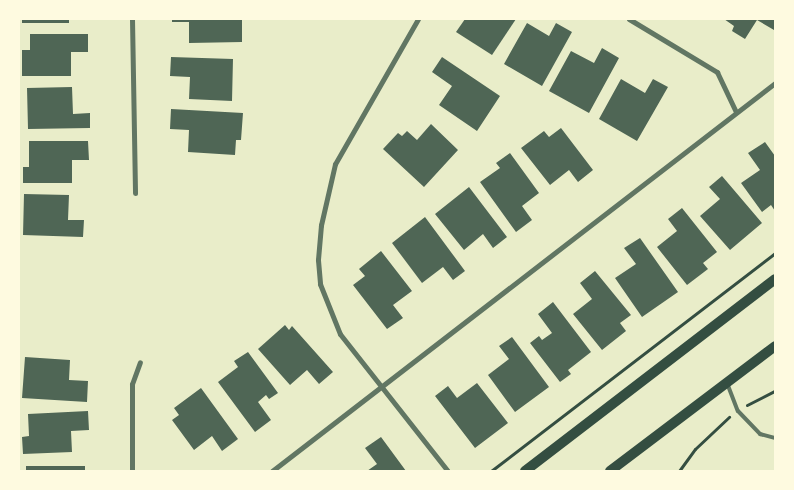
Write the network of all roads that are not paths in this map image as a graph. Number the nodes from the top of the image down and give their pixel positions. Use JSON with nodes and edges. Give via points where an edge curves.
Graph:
{"nodes":[{"id":1,"x":132,"y":19,"type":"edge"},
{"id":2,"x":409,"y":19,"type":"edge"},
{"id":3,"x":629,"y":19,"type":"edge"},
{"id":4,"x":416,"y":21,"type":"edge"},
{"id":5,"x":775,"y":83,"type":"edge"},
{"id":6,"x":736,"y":112,"type":"junction"},
{"id":7,"x":135,"y":193,"type":"dead end"},
{"id":8,"x":775,"y":279,"type":"edge"},
{"id":9,"x":775,"y":346,"type":"edge"},
{"id":10,"x":140,"y":362,"type":"dead end"},
{"id":11,"x":727,"y":383,"type":"junction"},
{"id":12,"x":381,"y":385,"type":"junction"},
{"id":13,"x":775,"y":438,"type":"edge"},
{"id":14,"x":132,"y":471,"type":"edge"},
{"id":15,"x":272,"y":471,"type":"edge"},
{"id":16,"x":448,"y":471,"type":"edge"},
{"id":17,"x":525,"y":471,"type":"edge"},
{"id":18,"x":610,"y":471,"type":"edge"}],
"edges":[{"from":1,"to":7,"type":"street"},
{"from":2,"to":4,"type":"street"},
{"from":3,"to":6,"type":"street","via":[[717,72]]},
{"from":4,"to":12,"type":"street","via":[[338,157],[321,225],[320,276],[328,306],[340,334]]},
{"from":5,"to":6,"type":"street"},
{"from":6,"to":12,"type":"street"},
{"from":8,"to":17,"type":"main road"},
{"from":9,"to":11,"type":"main road"},
{"from":10,"to":14,"type":"street","via":[[132,384]]},
{"from":11,"to":13,"type":"lane","via":[[738,411],[760,434]]},
{"from":11,"to":18,"type":"main road"},
{"from":12,"to":15,"type":"street"},
{"from":12,"to":16,"type":"street"}]}
